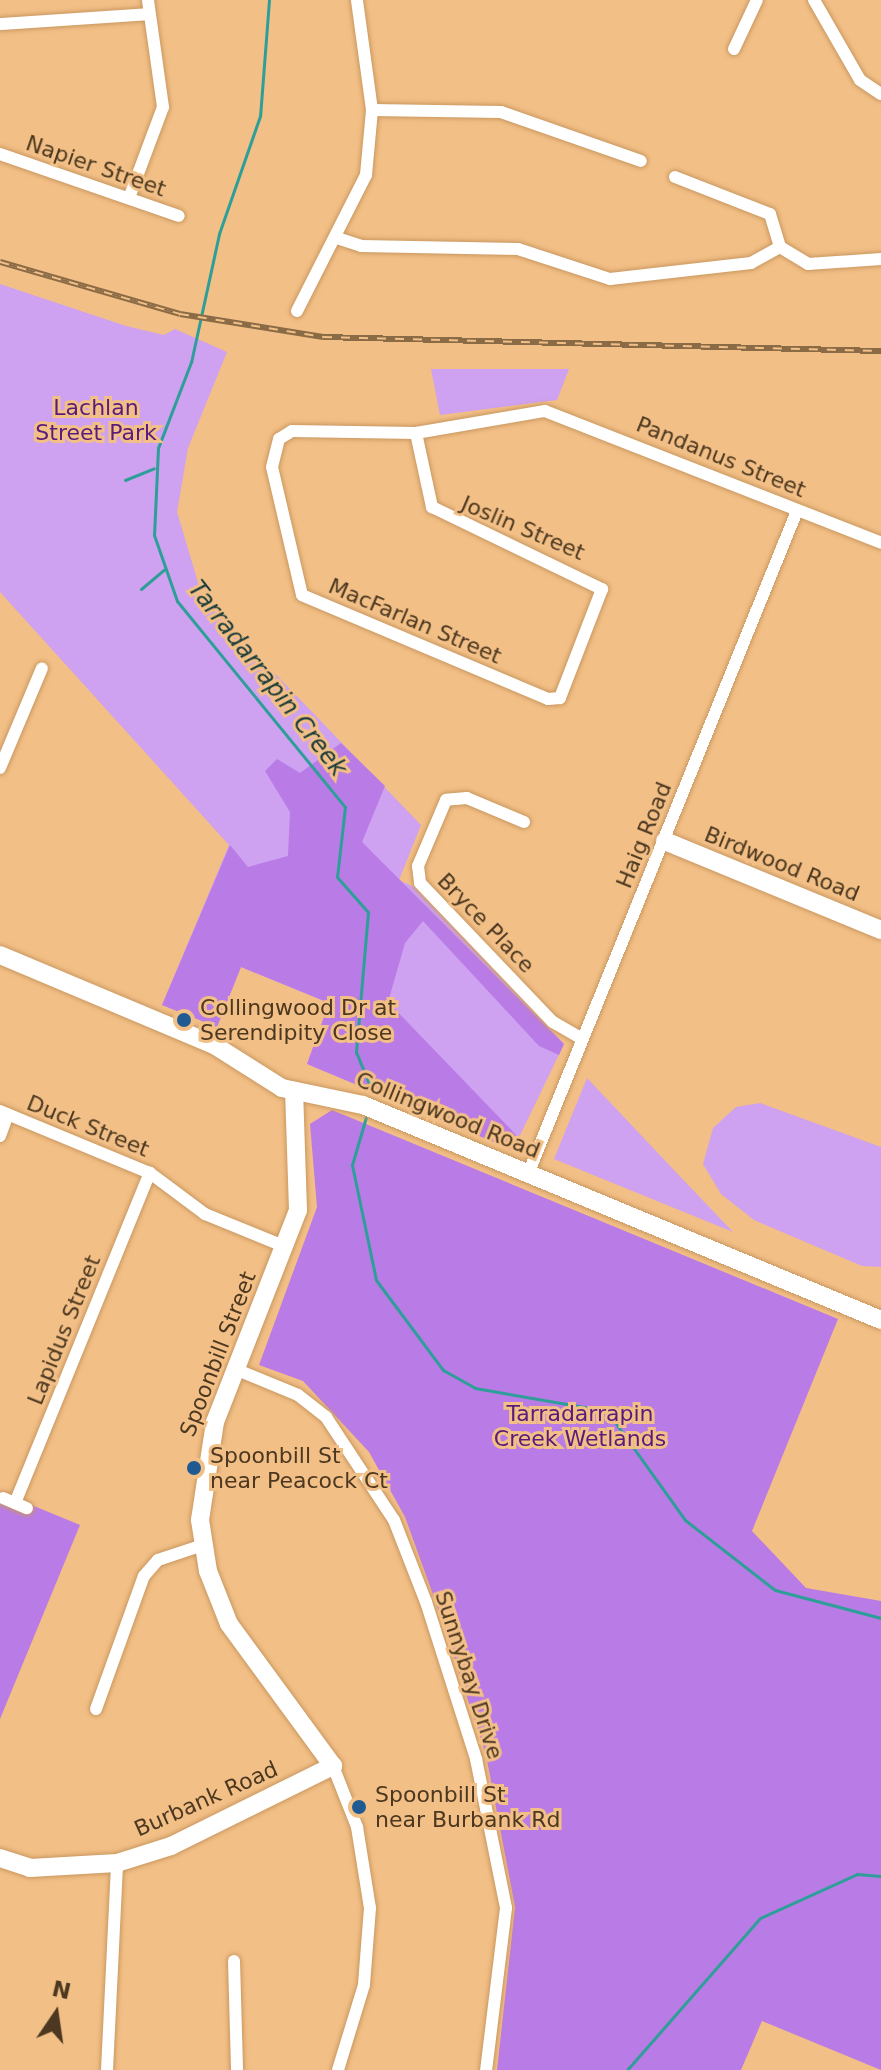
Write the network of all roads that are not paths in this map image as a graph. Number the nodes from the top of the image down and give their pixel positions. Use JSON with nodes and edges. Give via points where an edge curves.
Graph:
{"nodes":[{"id":1,"x":148,"y":0,"type":"edge"},
{"id":2,"x":357,"y":0,"type":"edge"},
{"id":3,"x":757,"y":0,"type":"edge"},
{"id":4,"x":814,"y":0,"type":"edge"},
{"id":5,"x":149,"y":14,"type":"junction"},
{"id":6,"x":0,"y":24,"type":"edge"},
{"id":7,"x":734,"y":49,"type":"dead end"},
{"id":8,"x":881,"y":94,"type":"edge"},
{"id":9,"x":372,"y":110,"type":"junction"},
{"id":10,"x":0,"y":154,"type":"edge"},
{"id":11,"x":641,"y":161,"type":"dead end"},
{"id":12,"x":675,"y":177,"type":"dead end"},
{"id":13,"x":129,"y":198,"type":"junction"},
{"id":14,"x":179,"y":216,"type":"dead end"},
{"id":15,"x":340,"y":239,"type":"junction"},
{"id":16,"x":780,"y":247,"type":"junction"},
{"id":17,"x":881,"y":259,"type":"edge"},
{"id":18,"x":297,"y":311,"type":"dead end"},
{"id":19,"x":545,"y":411,"type":"joint"},
{"id":20,"x":416,"y":433,"type":"junction"},
{"id":21,"x":797,"y":511,"type":"junction"},
{"id":22,"x":881,"y":543,"type":"edge"},
{"id":23,"x":42,"y":668,"type":"dead end"},
{"id":24,"x":560,"y":698,"type":"joint"},
{"id":25,"x":0,"y":768,"type":"edge"},
{"id":26,"x":524,"y":822,"type":"dead end"},
{"id":27,"x":665,"y":841,"type":"junction"},
{"id":28,"x":881,"y":930,"type":"edge"},
{"id":29,"x":0,"y":955,"type":"edge"},
{"id":30,"x":582,"y":1039,"type":"junction"},
{"id":31,"x":294,"y":1091,"type":"junction"},
{"id":32,"x":4,"y":1113,"type":"edge"},
{"id":33,"x":0,"y":1136,"type":"edge"},
{"id":34,"x":150,"y":1173,"type":"junction"},
{"id":35,"x":528,"y":1174,"type":"junction"},
{"id":36,"x":286,"y":1247,"type":"junction"},
{"id":37,"x":881,"y":1320,"type":"edge"},
{"id":38,"x":235,"y":1369,"type":"junction"},
{"id":39,"x":15,"y":1503,"type":"dead end"},
{"id":40,"x":203,"y":1545,"type":"junction"},
{"id":41,"x":96,"y":1709,"type":"dead end"},
{"id":42,"x":333,"y":1766,"type":"junction"},
{"id":43,"x":0,"y":1858,"type":"edge"},
{"id":44,"x":117,"y":1863,"type":"junction"},
{"id":45,"x":234,"y":1961,"type":"dead end"},
{"id":46,"x":107,"y":2070,"type":"edge"},
{"id":47,"x":237,"y":2070,"type":"edge"},
{"id":48,"x":338,"y":2070,"type":"edge"},
{"id":49,"x":486,"y":2070,"type":"edge"}],
"edges":[{"from":1,"to":5,"type":"street"},
{"from":2,"to":9,"type":"street"},
{"from":3,"to":7,"type":"street"},
{"from":4,"to":8,"type":"street","via":[[860,80]]},
{"from":5,"to":6,"type":"street"},
{"from":5,"to":13,"type":"street","via":[[163,107]]},
{"from":9,"to":11,"type":"street","via":[[501,112]]},
{"from":9,"to":15,"type":"street","via":[[365,183]]},
{"from":10,"to":13,"type":"street","name":"Napier Street"},
{"from":12,"to":16,"type":"street","via":[[770,214]]},
{"from":13,"to":14,"type":"street","name":"Napier Street"},
{"from":15,"to":16,"type":"street","via":[[361,246],[518,249],[610,279],[751,263]]},
{"from":15,"to":18,"type":"street"},
{"from":16,"to":17,"type":"street","via":[[808,264]]},
{"from":19,"to":20,"type":"street","name":"MacFarlan Street"},
{"from":19,"to":21,"type":"street","name":"Pandanus Street"},
{"from":20,"to":24,"type":"street","name":"Joslin Street","via":[[432,507],[602,589]]},
{"from":20,"to":24,"type":"street","name":"MacFarlan Street","via":[[292,431],[271,450],[302,595],[548,699]]},
{"from":21,"to":22,"type":"street","name":"Pandanus Street"},
{"from":21,"to":27,"type":"street","name":"Haig Road"},
{"from":23,"to":25,"type":"street"},
{"from":26,"to":30,"type":"street","name":"Bryce Place","via":[[467,798],[446,800],[418,866],[420,883],[553,1022]]},
{"from":27,"to":28,"type":"street","name":"Birdwood Road"},
{"from":27,"to":30,"type":"street","name":"Haig Road"},
{"from":29,"to":31,"type":"street","name":"Collingwood Road","via":[[199,1038]]},
{"from":30,"to":35,"type":"street","name":"Haig Road"},
{"from":31,"to":35,"type":"street","name":"Collingwood Road","via":[[344,1098]]},
{"from":31,"to":36,"type":"street","name":"Spoonbill Street","via":[[301,1187]]},
{"from":32,"to":33,"type":"street"},
{"from":32,"to":34,"type":"street","name":"Duck Street"},
{"from":34,"to":36,"type":"street","name":"Duck Street","via":[[205,1214]]},
{"from":34,"to":39,"type":"street","name":"Lapidus Street"},
{"from":35,"to":37,"type":"street","name":"Collingwood Road"},
{"from":36,"to":38,"type":"street","name":"Spoonbill Street"},
{"from":38,"to":40,"type":"street","name":"Spoonbill Street","via":[[204,1463]]},
{"from":38,"to":49,"type":"street","name":"Sunnybay Drive","via":[[298,1395],[326,1417],[394,1520],[426,1602],[476,1759],[506,1908]]},
{"from":40,"to":41,"type":"street","via":[[158,1560],[144,1576]]},
{"from":40,"to":42,"type":"street","name":"Spoonbill Street","via":[[229,1624]]},
{"from":42,"to":44,"type":"street","name":"Burbank Road","via":[[171,1846]]},
{"from":42,"to":48,"type":"street","name":"Spoonbill Street","via":[[357,1827],[370,1908],[364,1985]]},
{"from":43,"to":44,"type":"street","name":"Burbank Road","via":[[30,1868]]},
{"from":44,"to":46,"type":"street"},
{"from":45,"to":47,"type":"street"}]}
